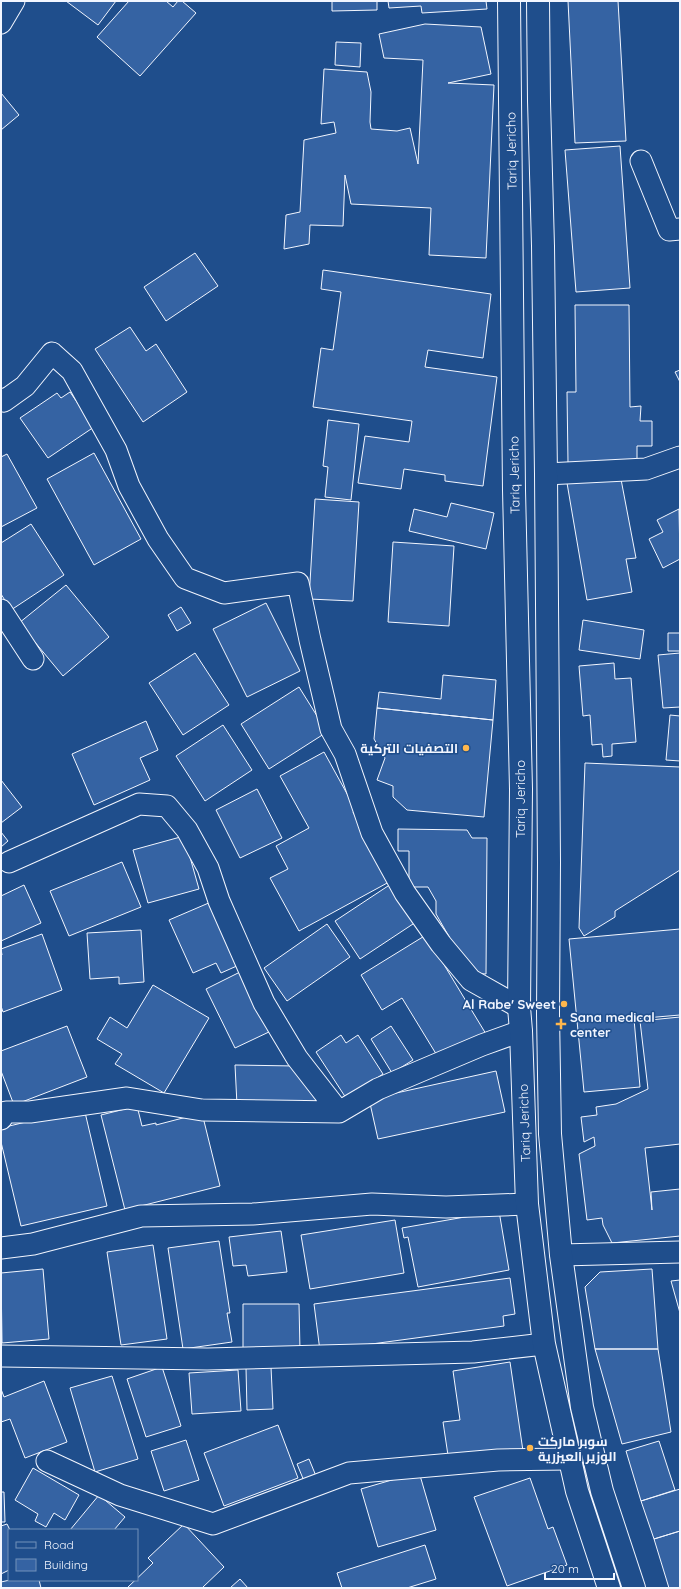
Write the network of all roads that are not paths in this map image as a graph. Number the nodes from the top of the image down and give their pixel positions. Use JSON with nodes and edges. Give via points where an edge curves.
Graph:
{"nodes":[{"id":1,"x":14,"y":1,"type":"edge"},
{"id":2,"x":509,"y":1,"type":"edge"},
{"id":3,"x":538,"y":1,"type":"edge"},
{"id":4,"x":1,"y":23,"type":"edge"},
{"id":5,"x":641,"y":161,"type":"dead end"},
{"id":6,"x":680,"y":228,"type":"edge"},
{"id":7,"x":1,"y":399,"type":"edge"},
{"id":8,"x":680,"y":457,"type":"edge"},
{"id":9,"x":546,"y":474,"type":"junction"},
{"id":10,"x":1,"y":610,"type":"edge"},
{"id":11,"x":33,"y":659,"type":"dead end"},
{"id":12,"x":9,"y":862,"type":"dead end"},
{"id":13,"x":519,"y":1007,"type":"junction"},
{"id":14,"x":521,"y":1031,"type":"junction"},
{"id":15,"x":339,"y":1112,"type":"junction"},
{"id":16,"x":1,"y":1119,"type":"edge"},
{"id":17,"x":527,"y":1204,"type":"junction"},
{"id":18,"x":1,"y":1248,"type":"edge"},
{"id":19,"x":680,"y":1252,"type":"edge"},
{"id":20,"x":561,"y":1255,"type":"junction"},
{"id":21,"x":544,"y":1344,"type":"junction"},
{"id":22,"x":1,"y":1356,"type":"edge"},
{"id":23,"x":570,"y":1459,"type":"junction"},
{"id":24,"x":47,"y":1461,"type":"dead end"},
{"id":25,"x":608,"y":1588,"type":"edge"},
{"id":26,"x":634,"y":1588,"type":"edge"}],
"edges":[{"from":1,"to":4,"type":"street"},
{"from":2,"to":13,"type":"main road","name":"Tariq Jericho","via":[[514,490],[521,789]]},
{"from":3,"to":9,"type":"main road","name":"Tariq Jericho"},
{"from":5,"to":6,"type":"street","via":[[669,230]]},
{"from":7,"to":13,"type":"street","via":[[4,401],[25,386],[52,353],[72,371],[116,450],[129,486],[154,532],[186,578],[224,593],[298,583],[331,729],[345,754],[372,833],[405,893],[441,944],[471,980]]},
{"from":8,"to":9,"type":"street","via":[[646,469]]},
{"from":9,"to":20,"type":"main road","name":"Tariq Jericho","via":[[550,1134]]},
{"from":10,"to":11,"type":"street"},
{"from":12,"to":15,"type":"street","via":[[139,804],[167,806],[187,830],[208,868],[219,901],[264,1003],[297,1058]]},
{"from":13,"to":14,"type":"main road","name":"Tariq Jericho"},
{"from":14,"to":15,"type":"street","via":[[378,1089]]},
{"from":14,"to":17,"type":"main road","name":"Tariq Jericho"},
{"from":15,"to":16,"type":"street","via":[[202,1110],[127,1098],[30,1112],[6,1112]]},
{"from":17,"to":18,"type":"street","via":[[446,1207],[372,1204],[253,1214],[141,1216],[33,1244]]},
{"from":17,"to":21,"type":"main road","name":"Tariq Jericho"},
{"from":19,"to":20,"type":"street"},
{"from":20,"to":26,"type":"main road","name":"Tariq Jericho","via":[[582,1407],[602,1491]]},
{"from":21,"to":22,"type":"street","via":[[473,1352],[207,1359]]},
{"from":21,"to":23,"type":"main road","name":"Tariq Jericho"},
{"from":23,"to":24,"type":"street","via":[[498,1460],[349,1472],[213,1524],[120,1495]]},
{"from":23,"to":25,"type":"main road","name":"Tariq Jericho","via":[[577,1491]]}]}
